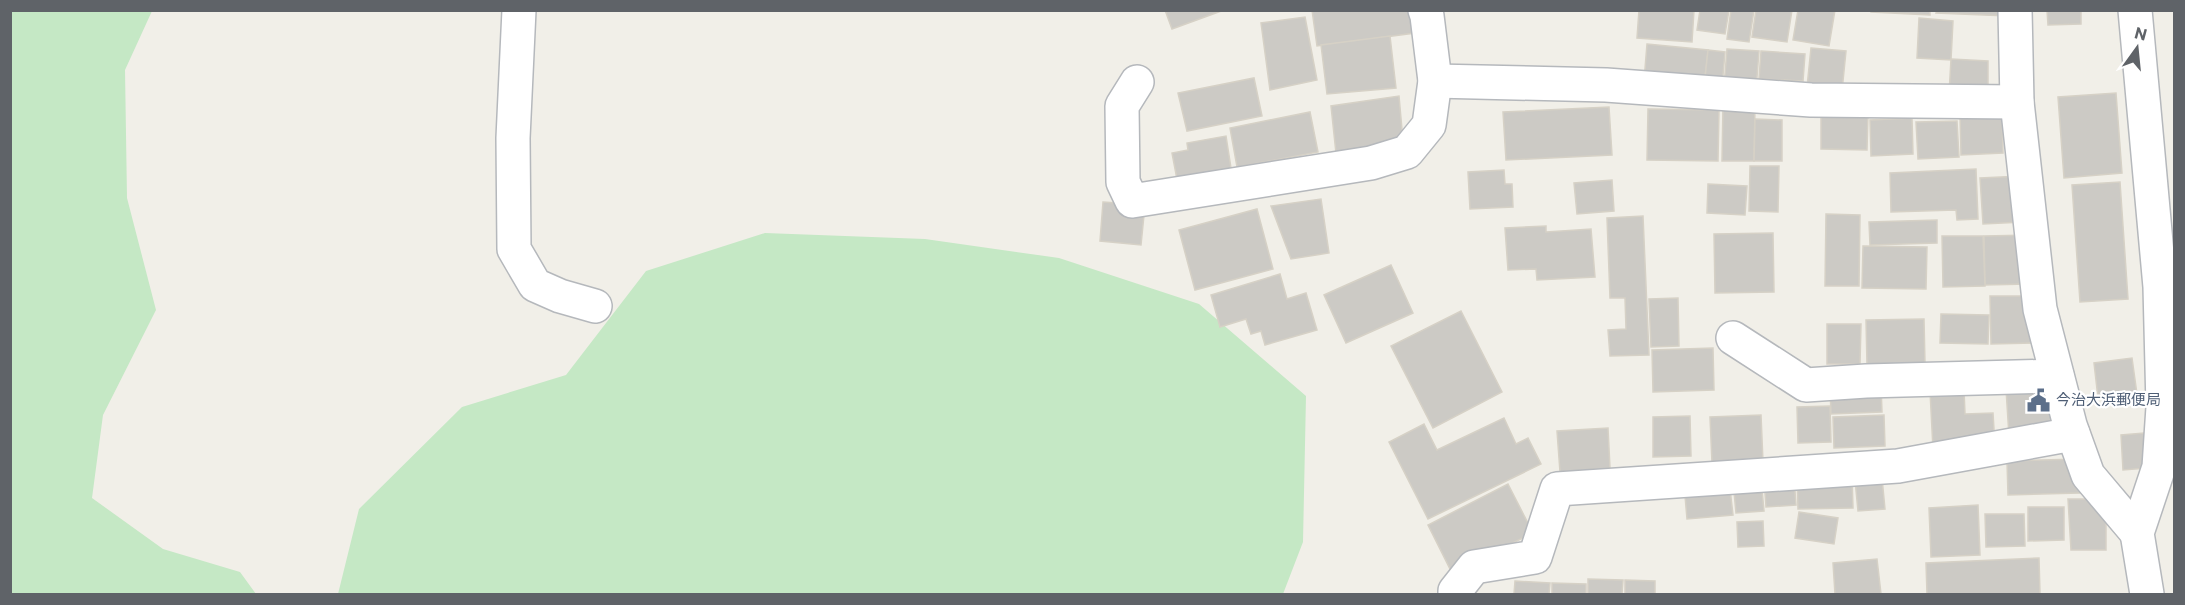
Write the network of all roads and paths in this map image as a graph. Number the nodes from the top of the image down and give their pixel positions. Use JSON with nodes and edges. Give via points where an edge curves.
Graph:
{"nodes":[{"id":1,"x":519,"y":10,"type":"edge"},
{"id":2,"x":1425,"y":10,"type":"edge"},
{"id":3,"x":2015,"y":10,"type":"edge"},
{"id":4,"x":2135,"y":10,"type":"edge"},
{"id":5,"x":1435,"y":81,"type":"junction"},
{"id":6,"x":1137,"y":82,"type":"dead end"},
{"id":7,"x":2017,"y":102,"type":"junction"},
{"id":8,"x":595,"y":306,"type":"dead end"},
{"id":9,"x":1733,"y":338,"type":"dead end"},
{"id":10,"x":2057,"y":376,"type":"junction"},
{"id":11,"x":2073,"y":434,"type":"junction"},
{"id":12,"x":2137,"y":533,"type":"junction"},
{"id":13,"x":1455,"y":594,"type":"edge"},
{"id":14,"x":2147,"y":594,"type":"edge"}],
"edges":[{"from":1,"to":8,"type":"street","via":[[513,138],[514,249],[535,285]]},
{"from":2,"to":5,"type":"street"},
{"from":3,"to":7,"type":"street"},
{"from":4,"to":12,"type":"street","via":[[2160,287],[2163,408],[2159,467]]},
{"from":5,"to":6,"type":"street","via":[[1429,125],[1407,152],[1371,163],[1132,201],[1123,183],[1122,106]]},
{"from":5,"to":7,"type":"street","via":[[1606,85],[1811,100]]},
{"from":7,"to":10,"type":"street","via":[[2040,309]]},
{"from":9,"to":10,"type":"street","via":[[1806,386]]},
{"from":10,"to":11,"type":"street"},
{"from":11,"to":12,"type":"street","via":[[2088,475]]},
{"from":11,"to":13,"type":"street","via":[[1898,466],[1557,489],[1535,556],[1474,567]]},
{"from":12,"to":14,"type":"street"}]}
